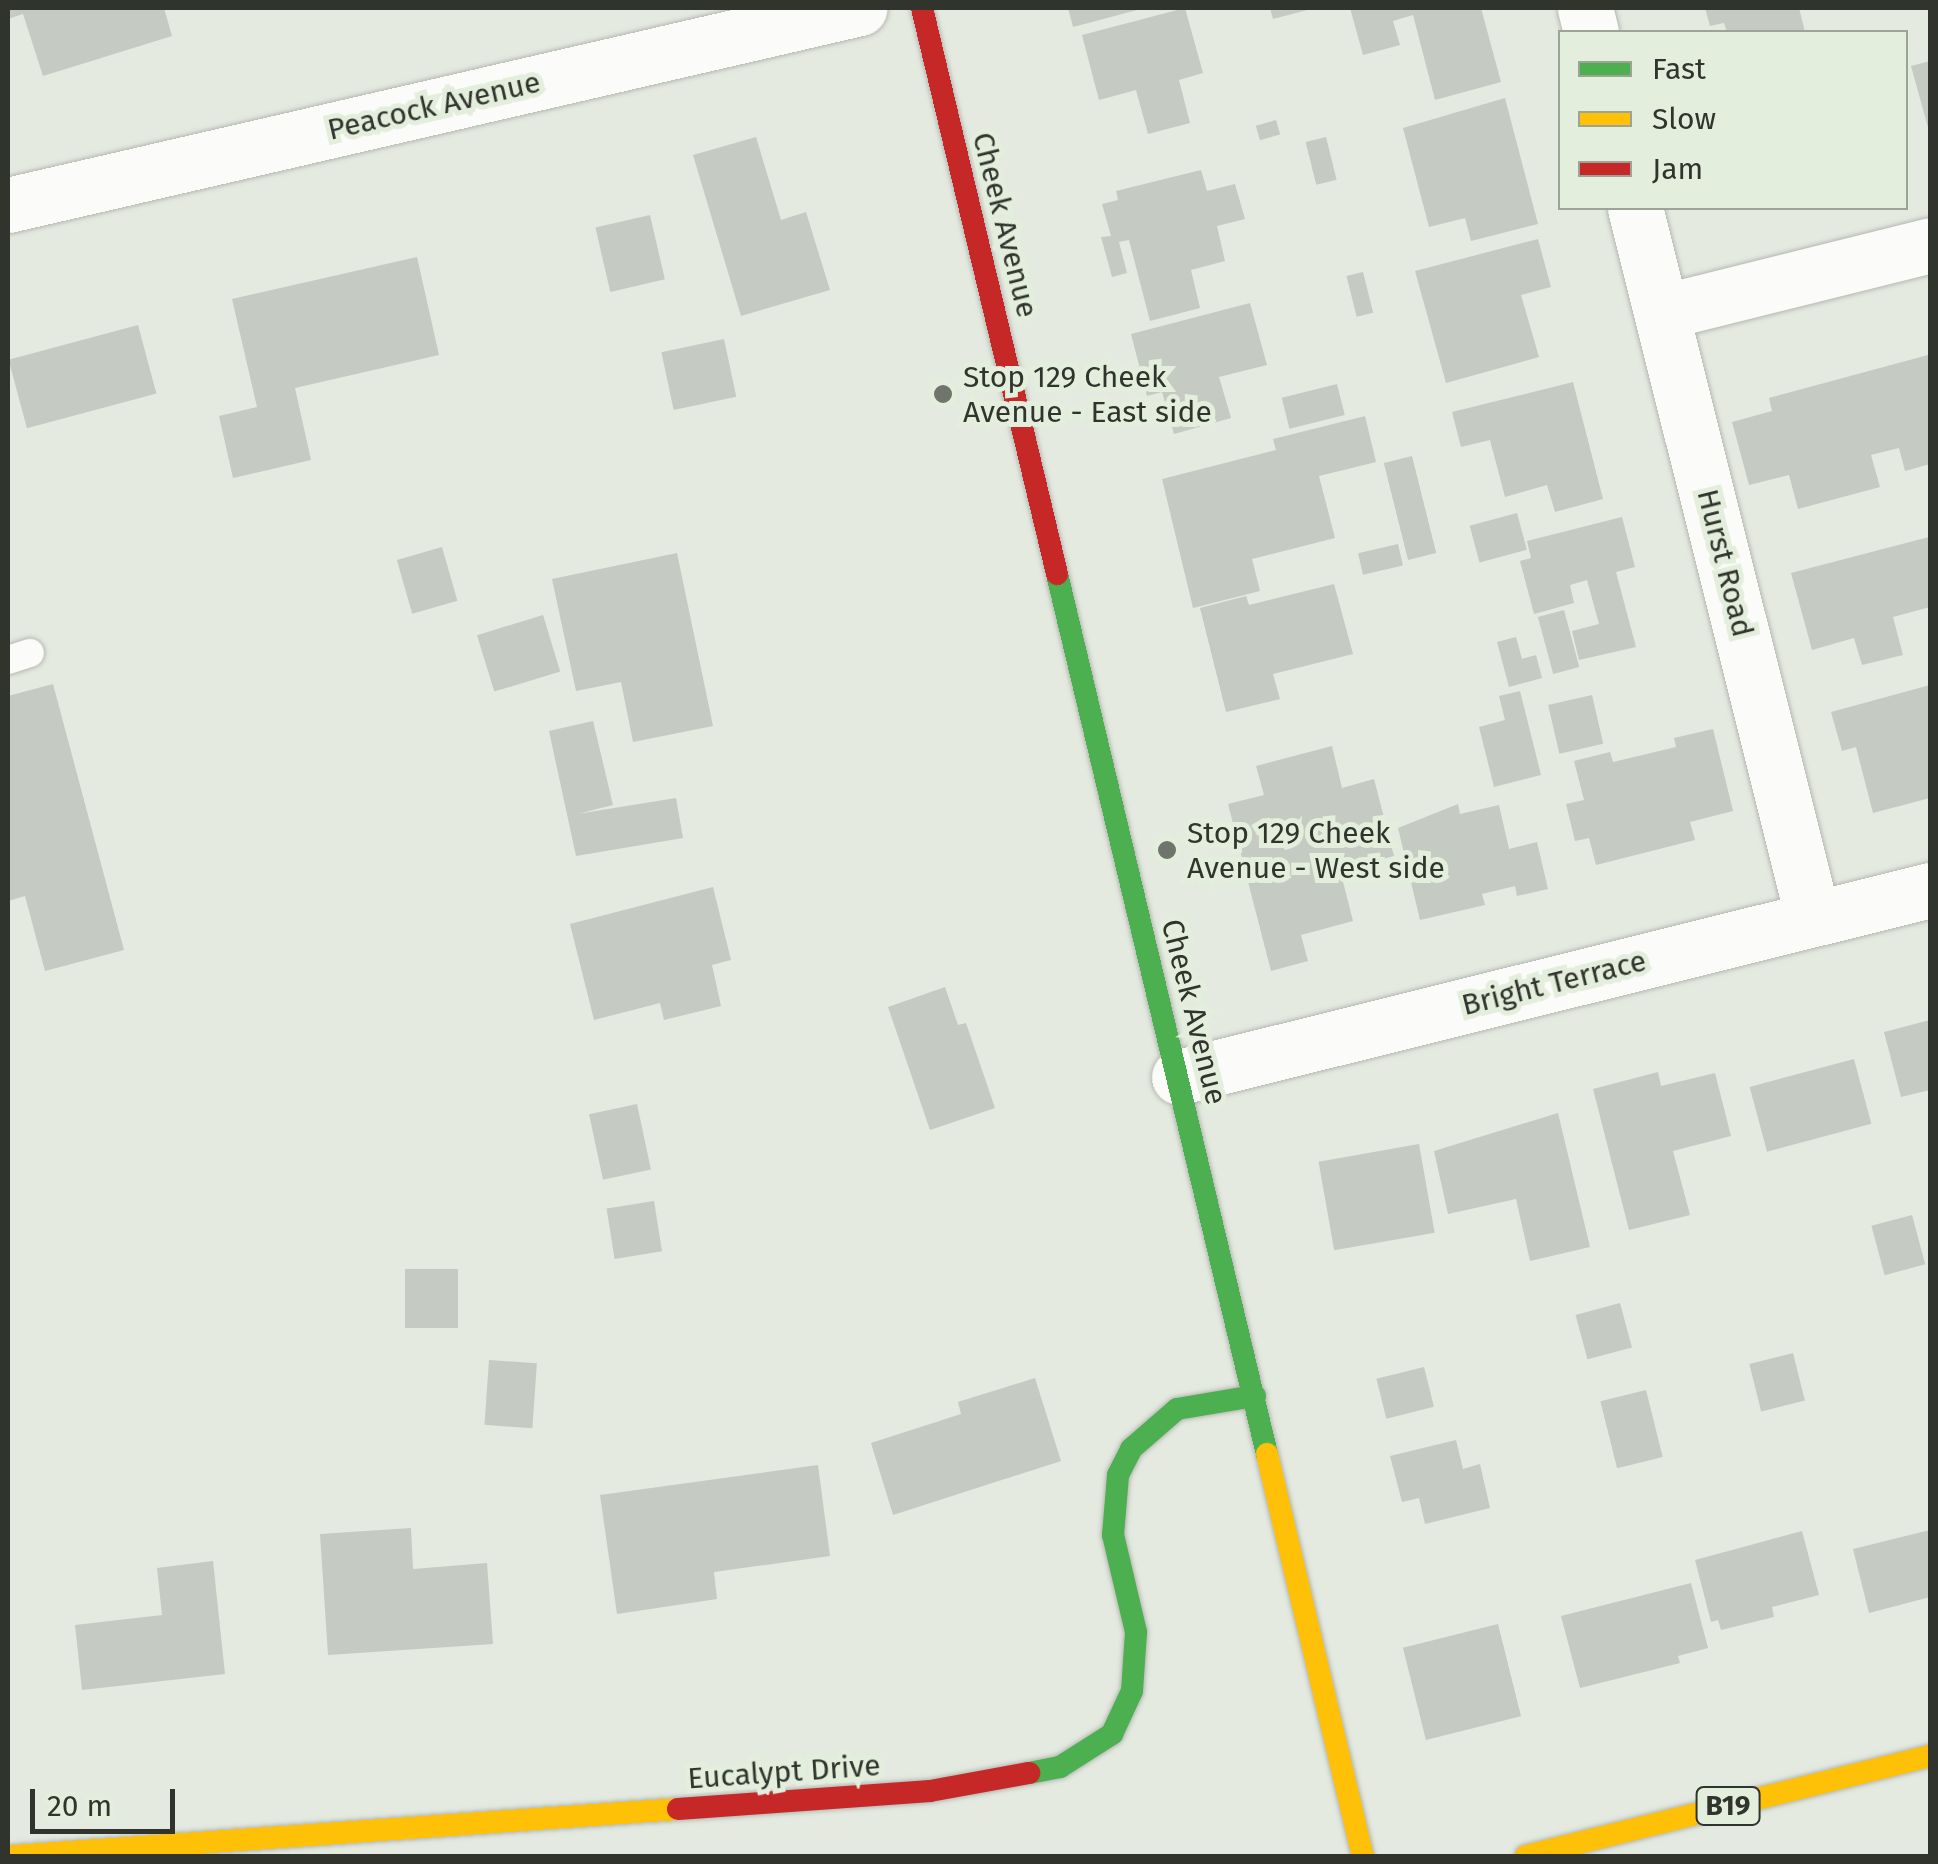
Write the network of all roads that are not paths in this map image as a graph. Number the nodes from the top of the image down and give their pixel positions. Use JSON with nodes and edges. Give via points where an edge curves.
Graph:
{"nodes":[{"id":1,"x":860,"y":8,"type":"edge"},
{"id":2,"x":922,"y":8,"type":"edge"},
{"id":3,"x":8,"y":205,"type":"edge"},
{"id":4,"x":1636,"y":210,"type":"edge"},
{"id":5,"x":1930,"y":245,"type":"edge"},
{"id":6,"x":1662,"y":312,"type":"junction"},
{"id":7,"x":1930,"y":890,"type":"edge"},
{"id":8,"x":1813,"y":919,"type":"junction"},
{"id":9,"x":1179,"y":1077,"type":"junction"},
{"id":10,"x":1255,"y":1396,"type":"junction"},
{"id":11,"x":1930,"y":1756,"type":"edge"},
{"id":12,"x":12,"y":1856,"type":"edge"},
{"id":13,"x":1362,"y":1856,"type":"edge"},
{"id":14,"x":1526,"y":1856,"type":"edge"}],
"edges":[{"from":1,"to":3,"type":"street","name":"Peacock Avenue"},
{"from":2,"to":9,"type":"street","name":"Cheek Avenue"},
{"from":4,"to":6,"type":"street","name":"Hurst Road"},
{"from":5,"to":6,"type":"street"},
{"from":6,"to":8,"type":"street","name":"Hurst Road"},
{"from":7,"to":8,"type":"street","name":"Bright Terrace"},
{"from":8,"to":9,"type":"street","name":"Bright Terrace"},
{"from":9,"to":10,"type":"street","name":"Cheek Avenue"},
{"from":10,"to":12,"type":"street","name":"Eucalypt Drive","via":[[1176,1409],[1131,1449],[1118,1475],[1112,1536],[1136,1632],[1132,1691],[1112,1734],[1060,1766],[930,1792]]},
{"from":10,"to":13,"type":"street","name":"Cheek Avenue"},
{"from":11,"to":14,"type":"street","number":"B19"}]}
